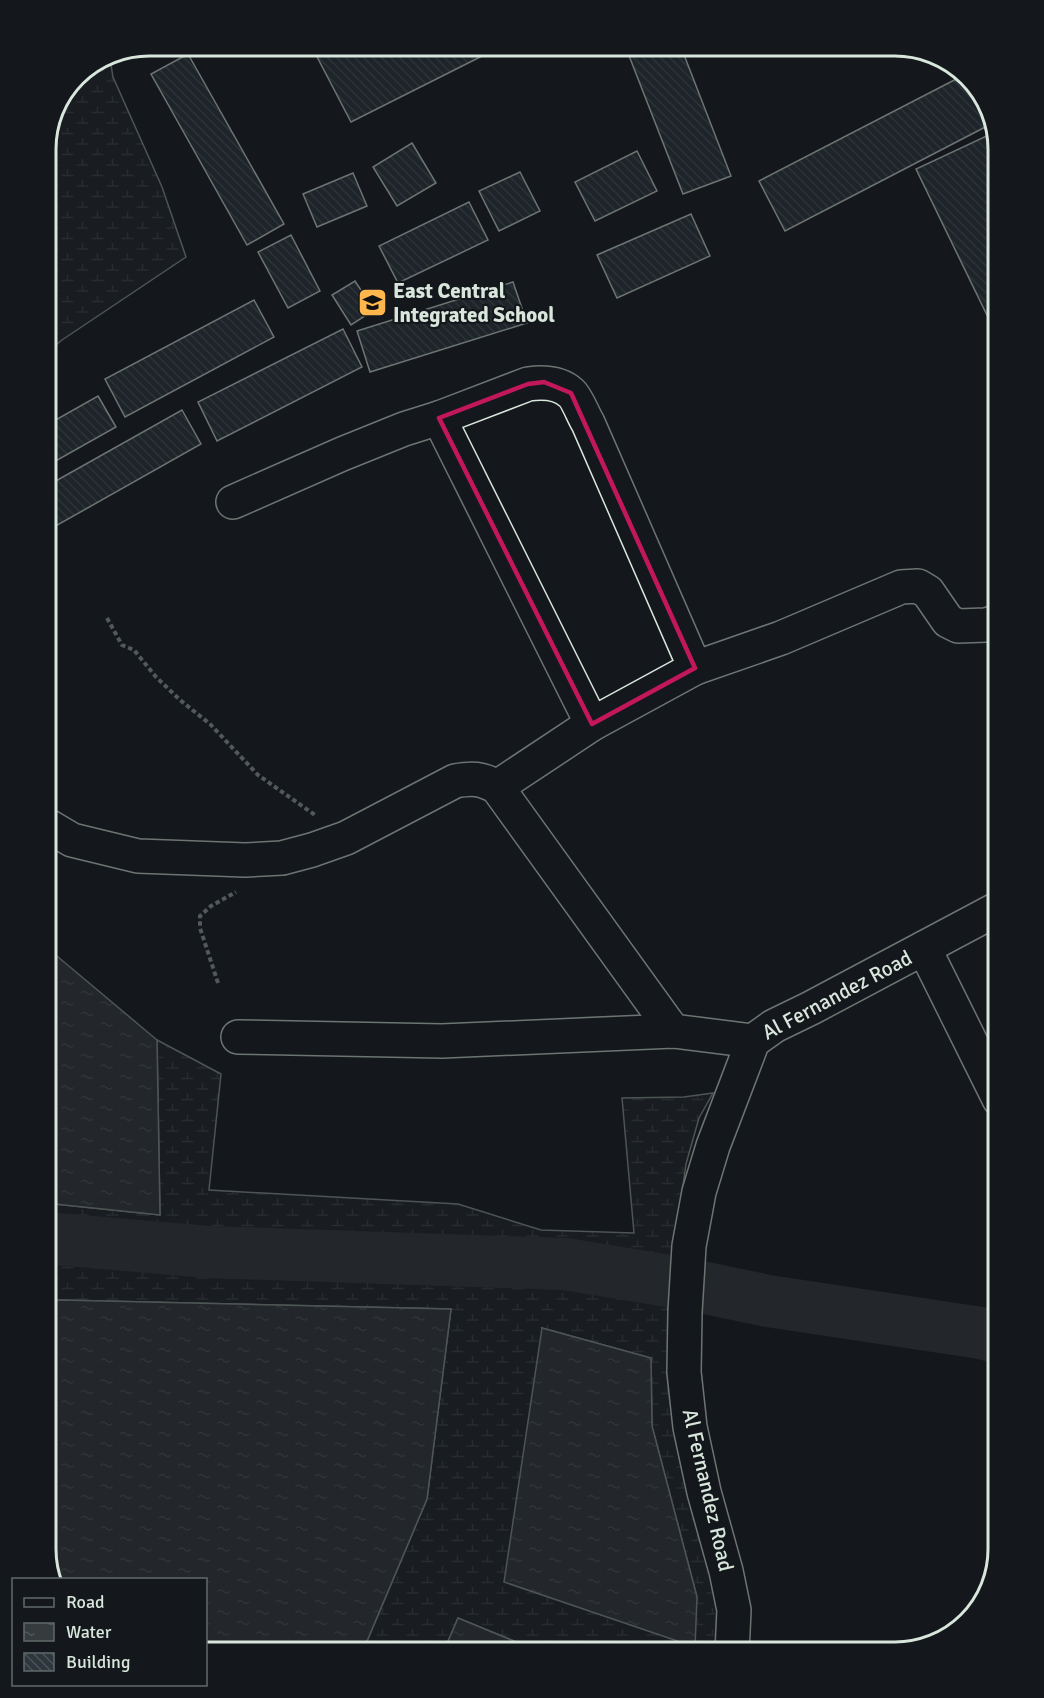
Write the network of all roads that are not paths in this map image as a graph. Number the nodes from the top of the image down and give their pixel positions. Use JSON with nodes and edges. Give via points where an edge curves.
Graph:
{"nodes":[{"id":1,"x":439,"y":418,"type":"junction"},
{"id":2,"x":233,"y":502,"type":"dead end"},
{"id":3,"x":988,"y":624,"type":"edge"},
{"id":4,"x":694,"y":668,"type":"junction"},
{"id":5,"x":592,"y":724,"type":"junction"},
{"id":6,"x":497,"y":787,"type":"junction"},
{"id":7,"x":56,"y":831,"type":"edge"},
{"id":8,"x":988,"y":914,"type":"edge"},
{"id":9,"x":924,"y":948,"type":"junction"},
{"id":10,"x":673,"y":1031,"type":"junction"},
{"id":11,"x":238,"y":1037,"type":"dead end"},
{"id":12,"x":753,"y":1041,"type":"junction"},
{"id":13,"x":988,"y":1077,"type":"edge"},
{"id":14,"x":733,"y":1642,"type":"edge"}],
"edges":[{"from":1,"to":2,"type":"street","via":[[342,454]]},
{"from":1,"to":4,"type":"street","via":[[528,384],[544,382],[571,393],[588,423]]},
{"from":1,"to":5,"type":"street"},
{"from":3,"to":4,"type":"street","via":[[958,626],[948,621],[928,592],[918,586],[901,587],[781,638]]},
{"from":4,"to":5,"type":"street"},
{"from":5,"to":6,"type":"street"},
{"from":6,"to":7,"type":"street","via":[[472,778],[455,781],[346,838],[282,858],[138,856],[72,840]]},
{"from":6,"to":10,"type":"street"},
{"from":8,"to":9,"type":"street","name":"Al Fernandez Road"},
{"from":9,"to":12,"type":"street","name":"Al Fernandez Road","via":[[774,1026]]},
{"from":9,"to":13,"type":"street"},
{"from":10,"to":11,"type":"street","via":[[442,1041]]},
{"from":10,"to":12,"type":"street"},
{"from":12,"to":14,"type":"street","name":"Al Fernandez Road","via":[[699,1192],[689,1246],[685,1312],[684,1372],[690,1427],[734,1610]]}]}
